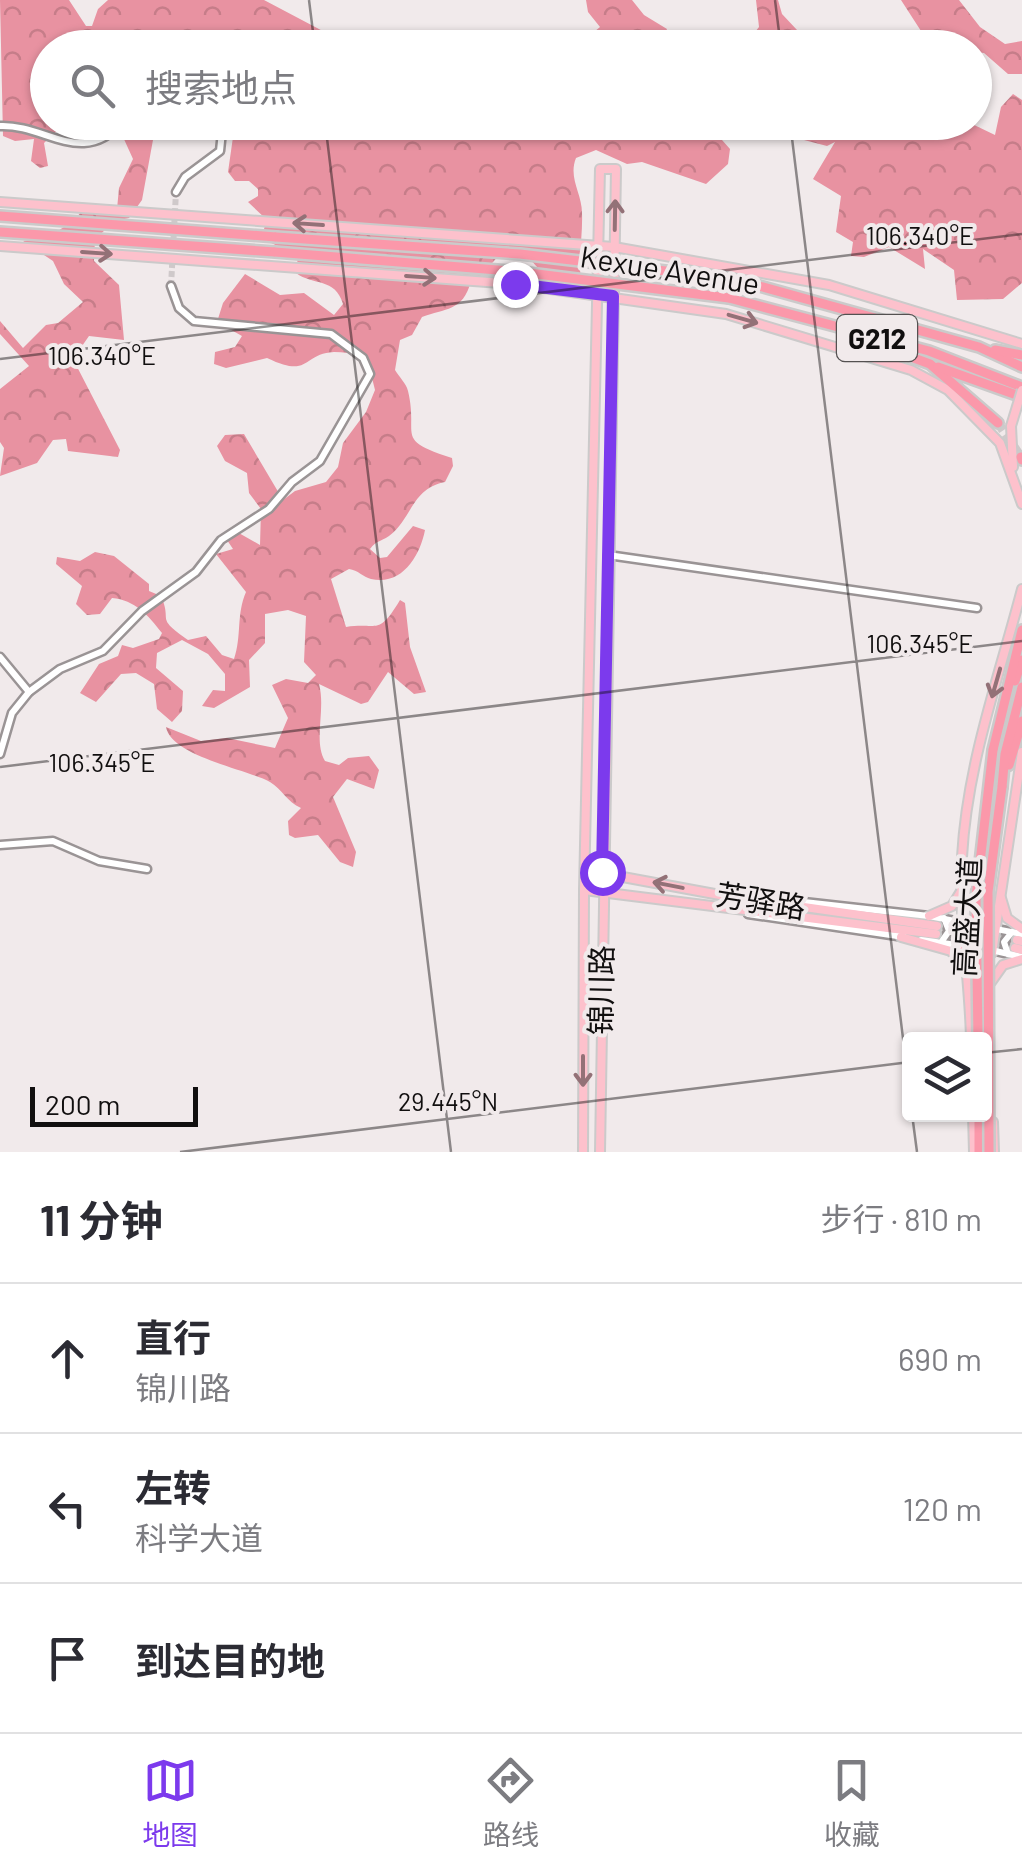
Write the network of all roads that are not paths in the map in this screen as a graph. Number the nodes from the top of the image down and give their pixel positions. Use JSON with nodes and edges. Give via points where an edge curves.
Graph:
{"nodes":[{"id":1,"x":0,"y":126,"type":"edge"},
{"id":2,"x":30,"y":134,"type":"edge"},
{"id":3,"x":51,"y":140,"type":"edge"},
{"id":4,"x":96,"y":140,"type":"edge"},
{"id":5,"x":221,"y":140,"type":"edge"},
{"id":6,"x":176,"y":192,"type":"tunnel mouth"},
{"id":7,"x":0,"y":202,"type":"edge"},
{"id":8,"x":0,"y":216,"type":"edge"},
{"id":9,"x":0,"y":232,"type":"edge"},
{"id":10,"x":0,"y":246,"type":"edge"},
{"id":11,"x":598,"y":246,"type":"junction"},
{"id":12,"x":614,"y":247,"type":"junction"},
{"id":13,"x":171,"y":286,"type":"tunnel mouth"},
{"id":14,"x":597,"y":294,"type":"junction"},
{"id":15,"x":613,"y":296,"type":"junction"},
{"id":16,"x":815,"y":322,"type":"junction"},
{"id":17,"x":978,"y":346,"type":"junction"},
{"id":18,"x":1021,"y":353,"type":"edge"},
{"id":19,"x":930,"y":364,"type":"junction"},
{"id":20,"x":1022,"y":367,"type":"edge"},
{"id":21,"x":1022,"y":391,"type":"edge"},
{"id":22,"x":998,"y":423,"type":"tunnel mouth"},
{"id":23,"x":1013,"y":471,"type":"junction"},
{"id":24,"x":1022,"y":504,"type":"edge"},
{"id":25,"x":608,"y":555,"type":"junction"},
{"id":26,"x":1022,"y":589,"type":"edge"},
{"id":27,"x":977,"y":608,"type":"dead end"},
{"id":28,"x":1022,"y":630,"type":"edge"},
{"id":29,"x":0,"y":657,"type":"edge"},
{"id":30,"x":1022,"y":660,"type":"edge"},
{"id":31,"x":1022,"y":687,"type":"edge"},
{"id":32,"x":29,"y":692,"type":"junction"},
{"id":33,"x":1022,"y":721,"type":"edge"},
{"id":34,"x":993,"y":750,"type":"junction"},
{"id":35,"x":1022,"y":752,"type":"edge"},
{"id":36,"x":0,"y":754,"type":"edge"},
{"id":37,"x":1002,"y":787,"type":"junction"},
{"id":38,"x":0,"y":845,"type":"edge"},
{"id":39,"x":147,"y":869,"type":"dead end"},
{"id":40,"x":585,"y":870,"type":"junction"},
{"id":41,"x":602,"y":872,"type":"junction"},
{"id":42,"x":962,"y":884,"type":"junction"},
{"id":43,"x":1000,"y":888,"type":"junction"},
{"id":44,"x":584,"y":890,"type":"junction"},
{"id":45,"x":601,"y":892,"type":"junction"},
{"id":46,"x":720,"y":895,"type":"junction"},
{"id":47,"x":718,"y":906,"type":"junction"},
{"id":48,"x":929,"y":916,"type":"junction"},
{"id":49,"x":966,"y":921,"type":"junction"},
{"id":50,"x":994,"y":927,"type":"junction"},
{"id":51,"x":940,"y":930,"type":"junction"},
{"id":52,"x":900,"y":937,"type":"junction"},
{"id":53,"x":1018,"y":941,"type":"edge"},
{"id":54,"x":968,"y":946,"type":"junction"},
{"id":55,"x":992,"y":950,"type":"junction"},
{"id":56,"x":1022,"y":958,"type":"edge"},
{"id":57,"x":970,"y":980,"type":"junction"},
{"id":58,"x":991,"y":982,"type":"junction"},
{"id":59,"x":974,"y":1032,"type":"edge"},
{"id":60,"x":975,"y":1032,"type":"edge"},
{"id":61,"x":976,"y":1122,"type":"edge"},
{"id":62,"x":584,"y":1152,"type":"edge"},
{"id":63,"x":600,"y":1152,"type":"edge"},
{"id":64,"x":976,"y":1152,"type":"edge"},
{"id":65,"x":991,"y":1152,"type":"edge"}],
"edges":[{"from":1,"to":2,"type":"street"},
{"from":3,"to":4,"type":"street","via":[[73,146]]},
{"from":5,"to":6,"type":"street","via":[[220,151]]},
{"from":11,"to":7,"type":"main road","one_way":true},
{"from":8,"to":17,"type":"highway","name":"Kexue Avenue","number":"G212","bridge":true,"via":[[520,254],[734,279]]},
{"from":9,"to":16,"type":"highway","name":"Kexue Avenue","number":"G212","bridge":true,"via":[[521,272],[729,298]]},
{"from":10,"to":14,"type":"main road","one_way":true},
{"from":11,"to":12,"type":"main road"},
{"from":12,"to":11,"type":"main road","name":"锦川路","one_way":true,"via":[[616,169],[600,169]]},
{"from":11,"to":14,"type":"main road","name":"锦川路"},
{"from":12,"to":15,"type":"main road","name":"锦川路"},
{"from":12,"to":18,"type":"main road","via":[[829,285]]},
{"from":13,"to":32,"type":"street","via":[[194,320],[331,334],[362,358],[370,374],[320,461],[269,510],[221,540],[196,572],[103,651]]},
{"from":14,"to":15,"type":"main road"},
{"from":14,"to":40,"type":"main road","name":"锦川路"},
{"from":15,"to":23,"type":"main road","one_way":true,"via":[[726,314],[910,370],[974,412],[1000,442]]},
{"from":15,"to":25,"type":"main road","name":"锦川路"},
{"from":16,"to":19,"type":"highway"},
{"from":16,"to":21,"type":"highway","name":"Kexue Avenue","number":"G212","via":[[929,351]]},
{"from":17,"to":18,"type":"highway"},
{"from":17,"to":20,"type":"highway","name":"Kexue Avenue","number":"G212"},
{"from":19,"to":21,"type":"highway"},
{"from":19,"to":22,"type":"highway"},
{"from":21,"to":23,"type":"main road","bridge":true,"via":[[1011,426]]},
{"from":23,"to":24,"type":"main road"},
{"from":25,"to":27,"type":"street"},
{"from":25,"to":41,"type":"main road","name":"锦川路"},
{"from":26,"to":42,"type":"main road","name":"高盛大道","one_way":true,"via":[[978,748]]},
{"from":28,"to":34,"type":"highway"},
{"from":29,"to":32,"type":"street"},
{"from":30,"to":34,"type":"highway","name":"高盛大道"},
{"from":31,"to":37,"type":"highway","name":"高盛大道"},
{"from":32,"to":36,"type":"street","via":[[12,714]]},
{"from":33,"to":37,"type":"highway"},
{"from":34,"to":60,"type":"highway","name":"高盛大道","bridge":true,"via":[[976,897]]},
{"from":35,"to":43,"type":"main road","name":"高盛大道"},
{"from":37,"to":65,"type":"highway","name":"高盛大道","bridge":true,"via":[[988,892]]},
{"from":38,"to":39,"type":"street","via":[[52,840],[99,861]]},
{"from":40,"to":41,"type":"main road","name":"芳驿路"},
{"from":40,"to":44,"type":"main road","name":"锦川路"},
{"from":41,"to":45,"type":"main road","name":"锦川路"},
{"from":46,"to":41,"type":"main road","name":"芳驿路","one_way":true},
{"from":42,"to":43,"type":"main road","via":[[978,901],[993,898]]},
{"from":42,"to":48,"type":"main road","via":[[952,906]]},
{"from":42,"to":49,"type":"main road","name":"高盛大道"},
{"from":43,"to":50,"type":"main road","name":"高盛大道"},
{"from":43,"to":53,"type":"main road"},
{"from":44,"to":45,"type":"main road","name":"芳驿路"},
{"from":44,"to":62,"type":"main road","name":"锦川路","one_way":true},
{"from":45,"to":47,"type":"main road","name":"芳驿路"},
{"from":45,"to":63,"type":"main road","name":"锦川路"},
{"from":46,"to":48,"type":"street"},
{"from":46,"to":51,"type":"main road","name":"芳驿路"},
{"from":47,"to":51,"type":"main road","name":"芳驿路"},
{"from":47,"to":52,"type":"street"},
{"from":48,"to":51,"type":"street"},
{"from":49,"to":50,"type":"street"},
{"from":49,"to":51,"type":"street"},
{"from":49,"to":54,"type":"main road","name":"高盛大道"},
{"from":50,"to":53,"type":"street"},
{"from":50,"to":55,"type":"main road","name":"高盛大道"},
{"from":51,"to":52,"type":"street"},
{"from":51,"to":54,"type":"street"},
{"from":52,"to":57,"type":"main road","via":[[951,951]]},
{"from":53,"to":55,"type":"street"},
{"from":53,"to":56,"type":"street"},
{"from":54,"to":55,"type":"street"},
{"from":54,"to":57,"type":"main road","name":"高盛大道"},
{"from":55,"to":58,"type":"main road","name":"高盛大道"},
{"from":56,"to":58,"type":"main road","via":[[1003,965]]},
{"from":57,"to":59,"type":"main road","name":"高盛大道"},
{"from":58,"to":65,"type":"main road","name":"高盛大道"},
{"from":61,"to":64,"type":"highway"}]}
